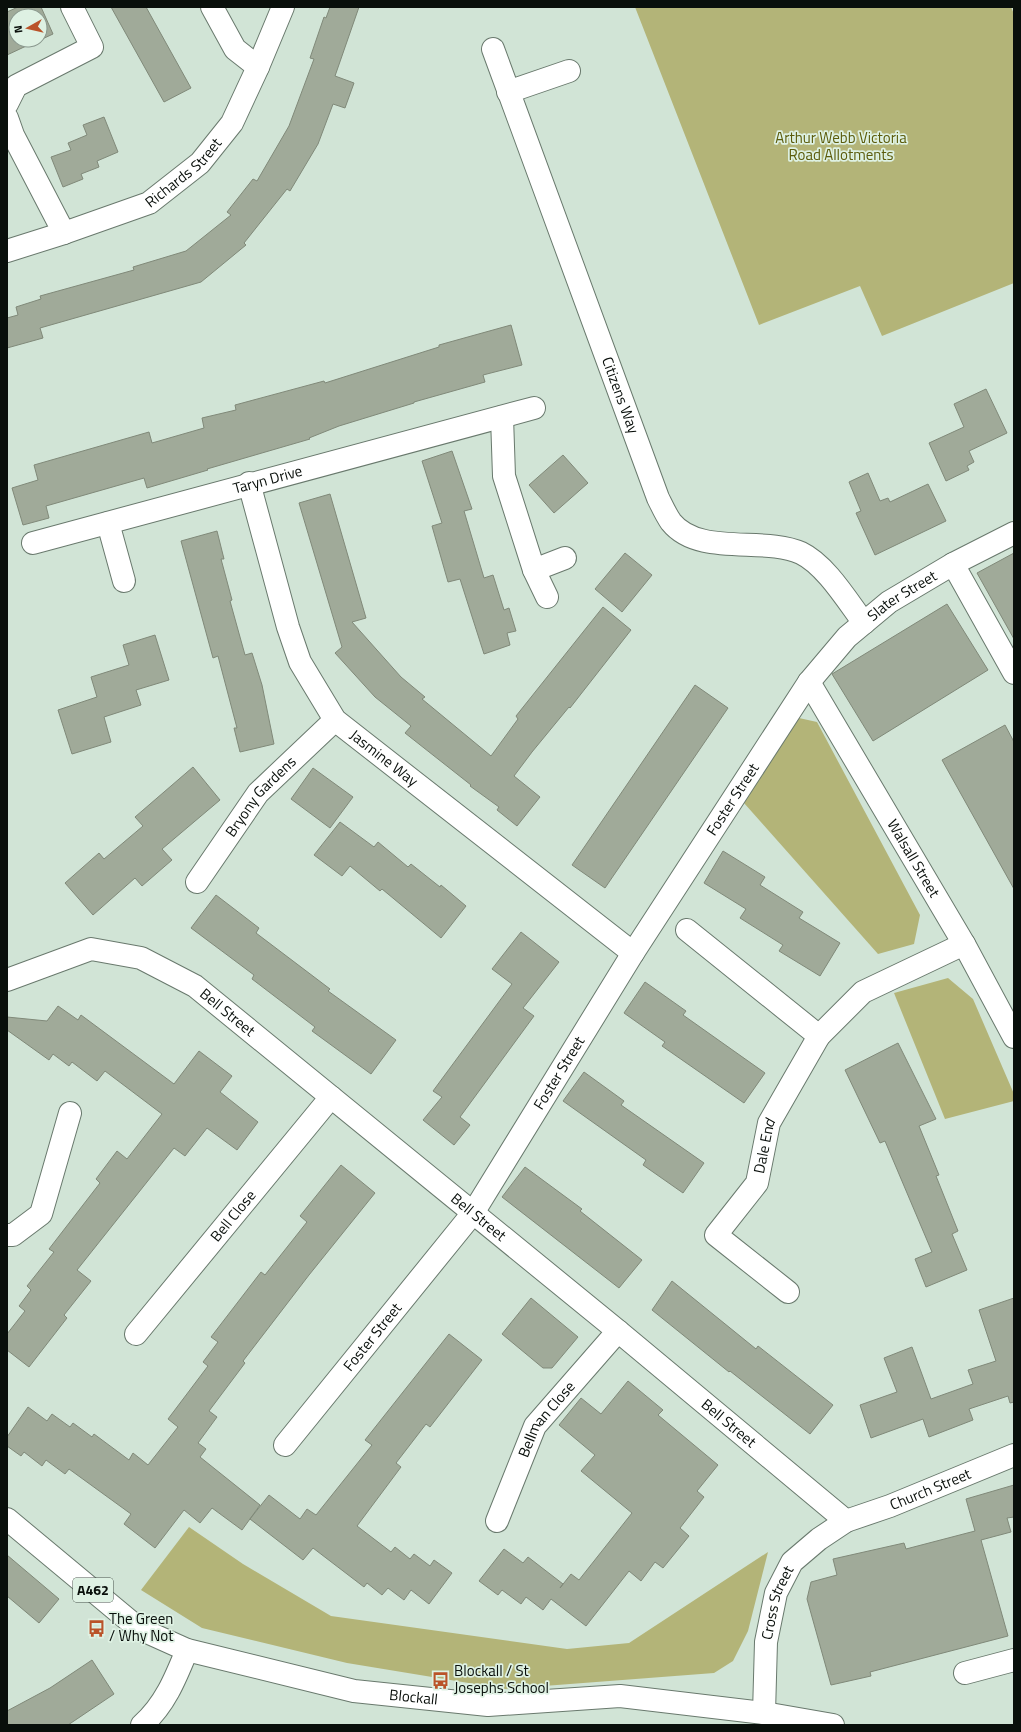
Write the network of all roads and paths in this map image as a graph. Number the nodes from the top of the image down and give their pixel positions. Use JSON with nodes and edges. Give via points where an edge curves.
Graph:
{"nodes":[{"id":1,"x":72,"y":7,"type":"edge"},
{"id":2,"x":212,"y":7,"type":"edge"},
{"id":3,"x":283,"y":7,"type":"edge"},
{"id":4,"x":493,"y":50,"type":"dead end"},
{"id":5,"x":258,"y":67,"type":"junction"},
{"id":6,"x":569,"y":71,"type":"dead end"},
{"id":7,"x":508,"y":92,"type":"junction"},
{"id":8,"x":7,"y":104,"type":"edge"},
{"id":9,"x":7,"y":118,"type":"edge"},
{"id":10,"x":64,"y":233,"type":"junction"},
{"id":11,"x":7,"y":251,"type":"edge"},
{"id":12,"x":534,"y":408,"type":"dead end"},
{"id":13,"x":502,"y":417,"type":"junction"},
{"id":14,"x":249,"y":483,"type":"junction"},
{"id":15,"x":108,"y":523,"type":"junction"},
{"id":16,"x":1014,"y":533,"type":"edge"},
{"id":17,"x":33,"y":543,"type":"dead end"},
{"id":18,"x":565,"y":558,"type":"dead end"},
{"id":19,"x":952,"y":564,"type":"junction"},
{"id":20,"x":534,"y":570,"type":"junction"},
{"id":21,"x":124,"y":581,"type":"dead end"},
{"id":22,"x":547,"y":597,"type":"dead end"},
{"id":23,"x":864,"y":623,"type":"junction"},
{"id":24,"x":1014,"y":673,"type":"edge"},
{"id":25,"x":809,"y":682,"type":"junction"},
{"id":26,"x":335,"y":720,"type":"junction"},
{"id":27,"x":197,"y":882,"type":"dead end"},
{"id":28,"x":687,"y":930,"type":"dead end"},
{"id":29,"x":964,"y":944,"type":"junction"},
{"id":30,"x":633,"y":953,"type":"junction"},
{"id":31,"x":7,"y":980,"type":"edge"},
{"id":32,"x":819,"y":1036,"type":"junction"},
{"id":33,"x":1014,"y":1037,"type":"edge"},
{"id":34,"x":331,"y":1097,"type":"junction"},
{"id":35,"x":70,"y":1113,"type":"dead end"},
{"id":36,"x":474,"y":1213,"type":"junction"},
{"id":37,"x":7,"y":1236,"type":"edge"},
{"id":38,"x":788,"y":1292,"type":"dead end"},
{"id":39,"x":618,"y":1331,"type":"junction"},
{"id":40,"x":136,"y":1334,"type":"dead end"},
{"id":41,"x":284,"y":1445,"type":"dead end"},
{"id":42,"x":1014,"y":1455,"type":"edge"},
{"id":43,"x":7,"y":1519,"type":"edge"},
{"id":44,"x":497,"y":1521,"type":"dead end"},
{"id":45,"x":846,"y":1521,"type":"junction"},
{"id":46,"x":187,"y":1650,"type":"junction"},
{"id":47,"x":1014,"y":1660,"type":"edge"},
{"id":48,"x":965,"y":1673,"type":"dead end"},
{"id":49,"x":764,"y":1713,"type":"junction"},
{"id":50,"x":142,"y":1725,"type":"edge"},
{"id":51,"x":833,"y":1725,"type":"edge"}],
"edges":[{"from":1,"to":8,"type":"street","via":[[92,47],[16,86]]},
{"from":2,"to":5,"type":"street","via":[[235,49]]},
{"from":3,"to":5,"type":"street","name":"Richards Street"},
{"from":4,"to":7,"type":"street","name":"Citizens Way"},
{"from":5,"to":10,"type":"street","name":"Richards Street","via":[[232,123],[200,163],[149,203]]},
{"from":6,"to":7,"type":"street"},
{"from":7,"to":23,"type":"street","name":"Citizens Way","via":[[658,498],[672,523],[687,534],[712,543],[774,546],[802,554],[823,570]]},
{"from":9,"to":10,"type":"street"},
{"from":10,"to":11,"type":"street","name":"Richards Street"},
{"from":12,"to":13,"type":"street","name":"Taryn Drive"},
{"from":13,"to":14,"type":"street","name":"Taryn Drive"},
{"from":13,"to":20,"type":"street","via":[[504,476]]},
{"from":14,"to":15,"type":"street","name":"Taryn Drive"},
{"from":14,"to":26,"type":"street","name":"Jasmine Way","via":[[300,662]]},
{"from":15,"to":17,"type":"street","name":"Taryn Drive"},
{"from":15,"to":21,"type":"street"},
{"from":16,"to":19,"type":"street","name":"Slater Street"},
{"from":18,"to":20,"type":"street"},
{"from":19,"to":23,"type":"street","name":"Slater Street","via":[[889,602]]},
{"from":19,"to":24,"type":"street"},
{"from":20,"to":22,"type":"street"},
{"from":23,"to":25,"type":"street","name":"Slater Street","via":[[847,637]]},
{"from":25,"to":29,"type":"street","name":"Walsall Street"},
{"from":25,"to":30,"type":"street","name":"Foster Street"},
{"from":26,"to":27,"type":"street","name":"Bryony Gardens","via":[[258,793]]},
{"from":26,"to":30,"type":"street","name":"Jasmine Way"},
{"from":28,"to":32,"type":"street"},
{"from":29,"to":32,"type":"street","name":"Dale End","via":[[863,992]]},
{"from":29,"to":33,"type":"street","name":"Walsall Street"},
{"from":30,"to":36,"type":"street","name":"Foster Street"},
{"from":31,"to":34,"type":"street","name":"Bell Street","via":[[91,949],[141,958],[195,986]]},
{"from":32,"to":38,"type":"street","name":"Dale End","via":[[769,1123],[757,1183],[716,1235]]},
{"from":34,"to":36,"type":"street","name":"Bell Street"},
{"from":34,"to":40,"type":"street","name":"Bell Close"},
{"from":35,"to":37,"type":"street","via":[[41,1214],[13,1235]]},
{"from":36,"to":39,"type":"street","name":"Bell Street"},
{"from":36,"to":41,"type":"street","name":"Foster Street"},
{"from":39,"to":44,"type":"street","name":"Bellman Close","via":[[535,1426]]},
{"from":39,"to":45,"type":"street","name":"Bell Street"},
{"from":42,"to":45,"type":"street","name":"Church Street","via":[[890,1506]]},
{"from":43,"to":46,"type":"street","number":"A462","via":[[138,1628]]},
{"from":45,"to":49,"type":"street","name":"Cross Street","via":[[792,1562],[776,1593],[766,1642]]},
{"from":46,"to":49,"type":"street","name":"Blockall","number":"A462","via":[[354,1691],[488,1704],[620,1696]]},
{"from":46,"to":50,"type":"street","via":[[172,1685],[152,1716]]},
{"from":47,"to":48,"type":"street"},
{"from":49,"to":51,"type":"street","number":"A462"}]}
